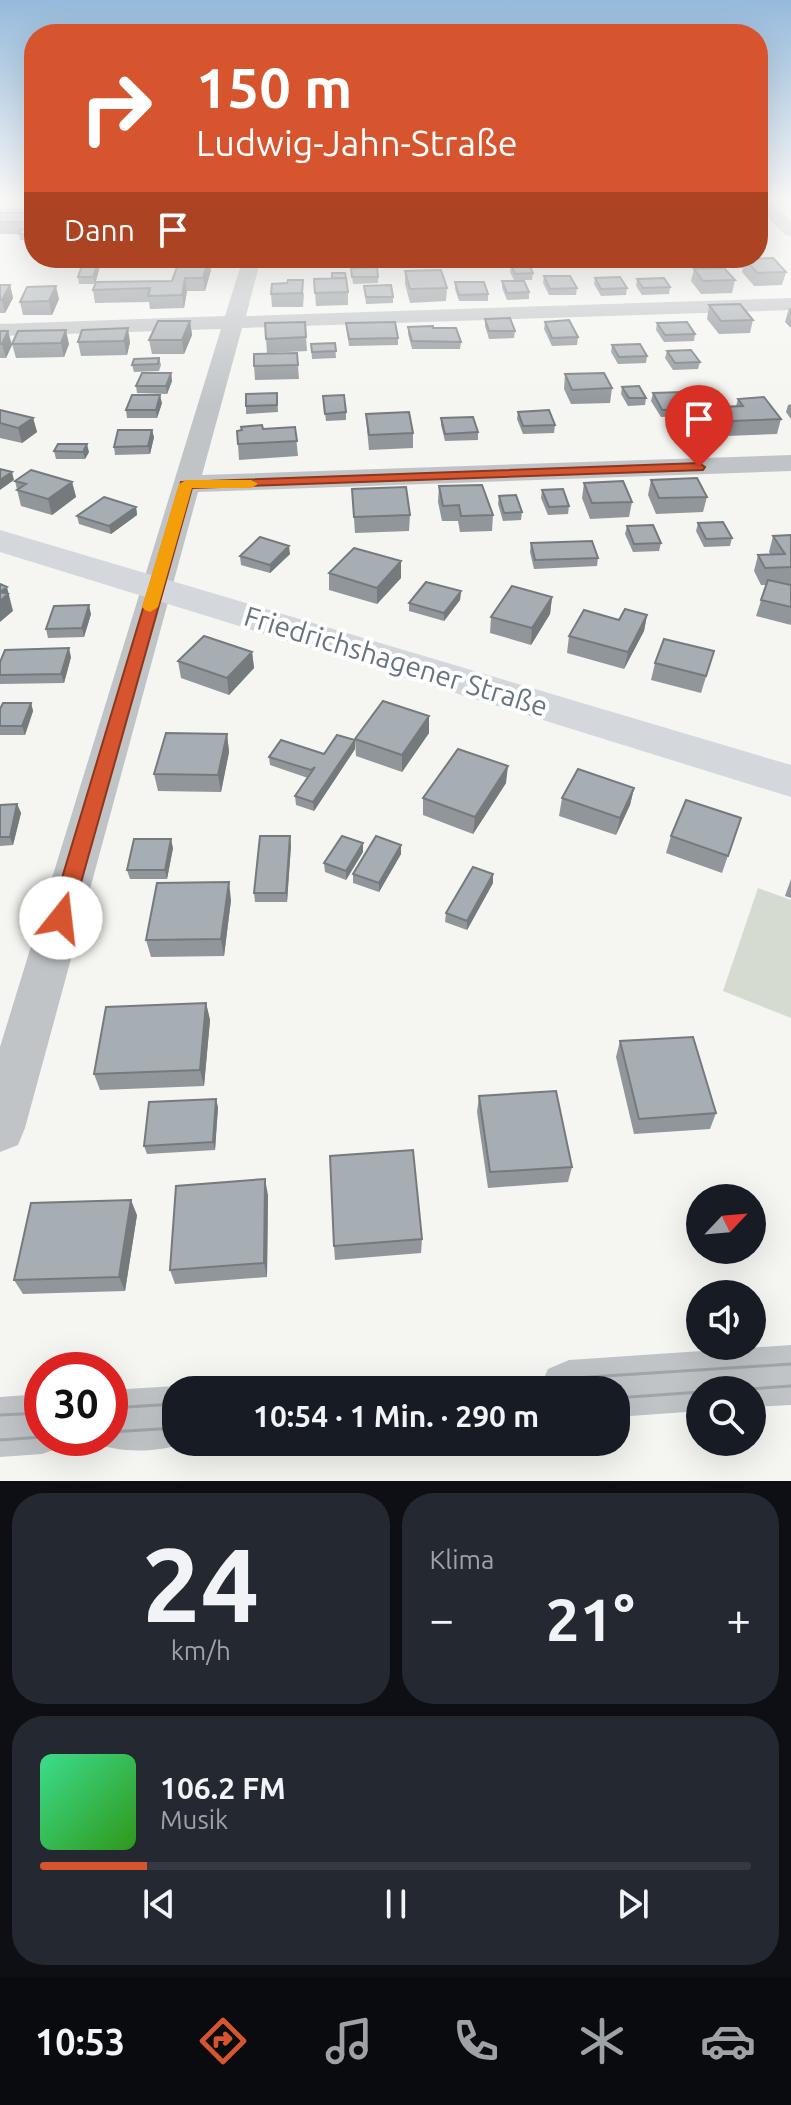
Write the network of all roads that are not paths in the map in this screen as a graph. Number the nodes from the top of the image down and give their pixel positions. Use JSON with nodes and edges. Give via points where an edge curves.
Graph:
{"nodes":[{"id":1,"x":248,"y":269,"type":"edge"},
{"id":2,"x":791,"y":304,"type":"edge"},
{"id":3,"x":232,"y":321,"type":"junction"},
{"id":4,"x":0,"y":330,"type":"edge"},
{"id":5,"x":791,"y":463,"type":"edge"},
{"id":6,"x":186,"y":484,"type":"junction"},
{"id":7,"x":0,"y":541,"type":"edge"},
{"id":8,"x":156,"y":588,"type":"junction"},
{"id":9,"x":791,"y":781,"type":"edge"},
{"id":10,"x":0,"y":1128,"type":"edge"},
{"id":11,"x":791,"y":1375,"type":"edge"},
{"id":12,"x":630,"y":1386,"type":"edge"},
{"id":13,"x":162,"y":1417,"type":"edge"},
{"id":14,"x":128,"y":1419,"type":"edge"},
{"id":15,"x":24,"y":1425,"type":"edge"},
{"id":16,"x":0,"y":1427,"type":"edge"}],
"edges":[{"from":1,"to":3,"type":"street"},
{"from":2,"to":3,"type":"street"},
{"from":3,"to":4,"type":"street"},
{"from":3,"to":6,"type":"street"},
{"from":5,"to":6,"type":"street"},
{"from":6,"to":8,"type":"street"},
{"from":7,"to":8,"type":"main road","name":"Friedrichshagener Straße"},
{"from":8,"to":9,"type":"main road","name":"Friedrichshagener Straße"},
{"from":8,"to":10,"type":"street"},
{"from":11,"to":12,"type":"street"},
{"from":13,"to":14,"type":"street"},
{"from":15,"to":16,"type":"street"}]}
